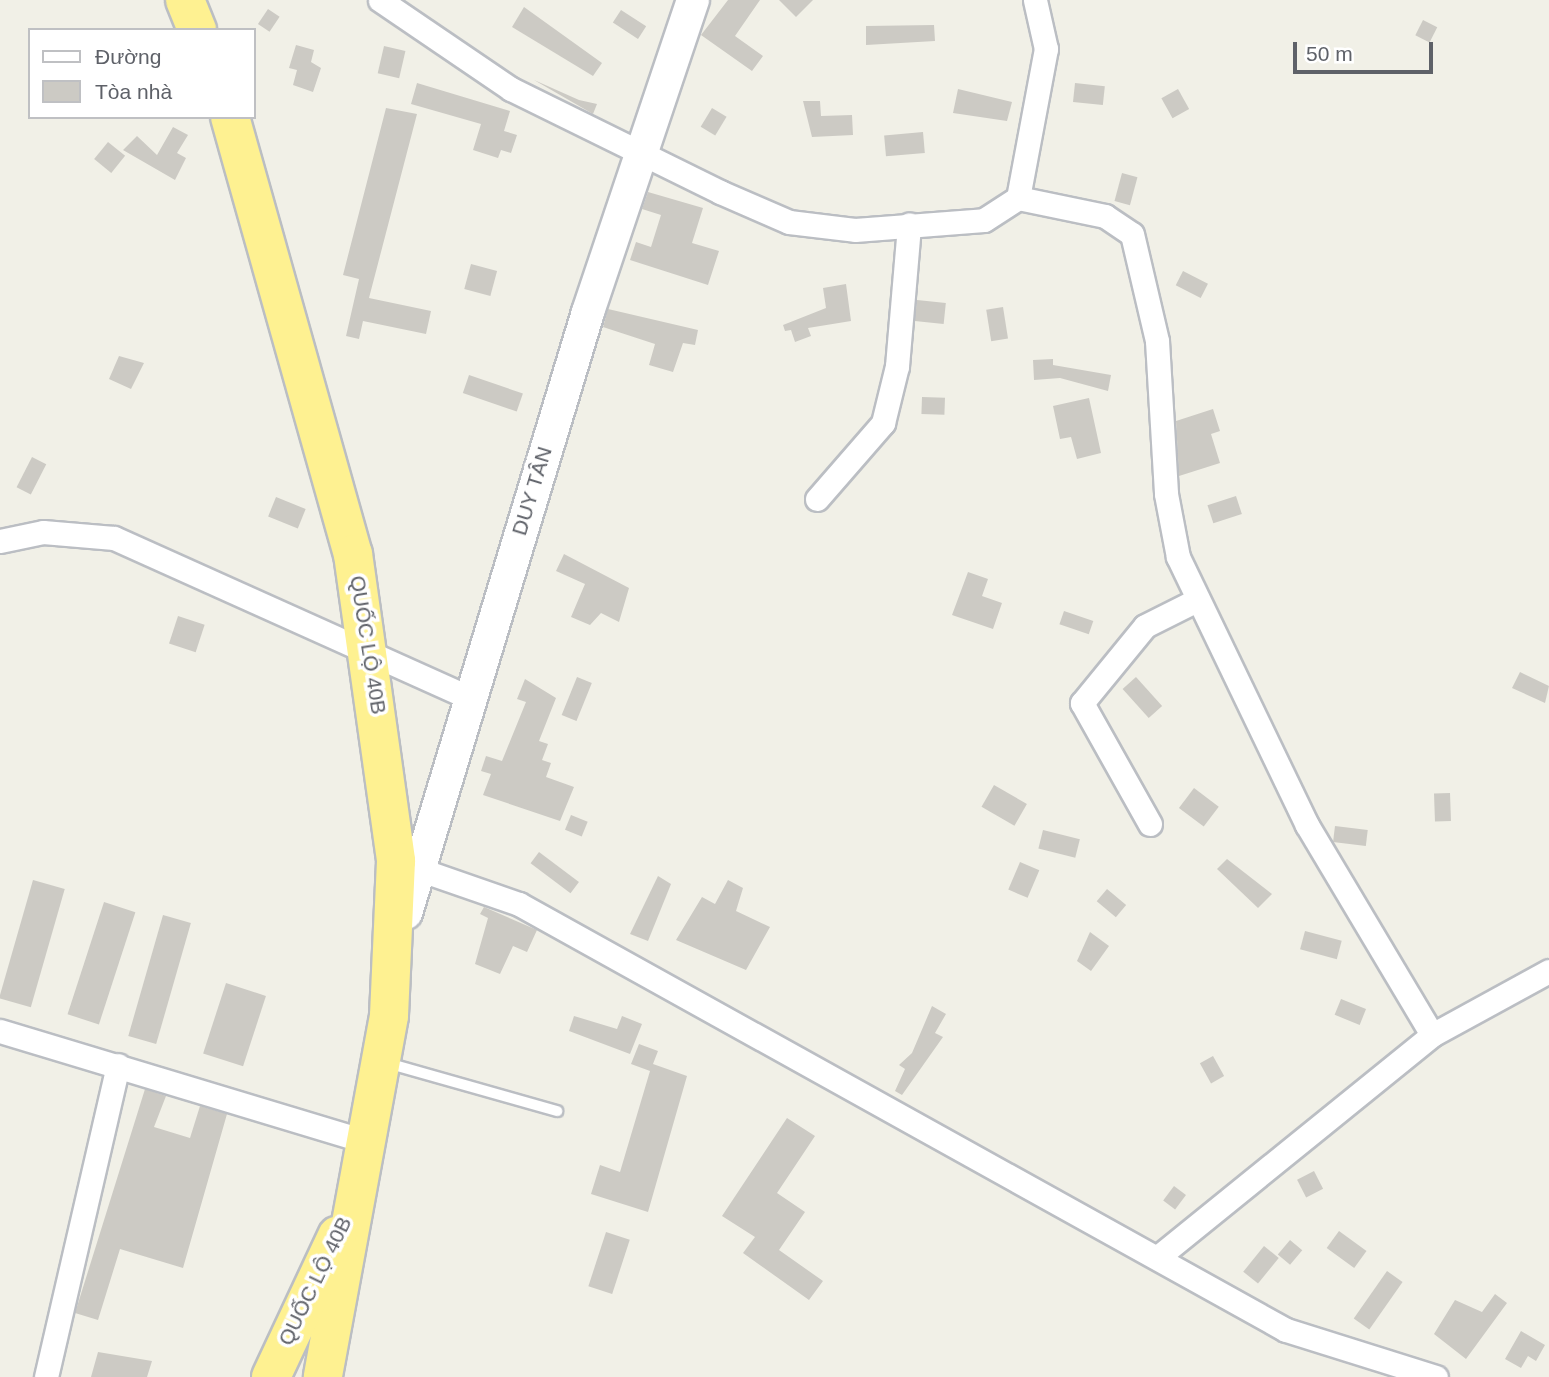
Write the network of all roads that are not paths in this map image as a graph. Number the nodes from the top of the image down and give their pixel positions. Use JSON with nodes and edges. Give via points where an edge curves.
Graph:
{"nodes":[{"id":1,"x":185,"y":0,"type":"edge"},
{"id":2,"x":693,"y":0,"type":"edge"},
{"id":3,"x":1035,"y":0,"type":"edge"},
{"id":4,"x":394,"y":4,"type":"edge"},
{"id":5,"x":196,"y":28,"type":"edge"},
{"id":6,"x":231,"y":119,"type":"edge"},
{"id":7,"x":643,"y":151,"type":"junction"},
{"id":8,"x":1018,"y":198,"type":"junction"},
{"id":9,"x":909,"y":225,"type":"junction"},
{"id":10,"x":817,"y":499,"type":"dead end"},
{"id":11,"x":0,"y":541,"type":"edge"},
{"id":12,"x":1197,"y":600,"type":"junction"},
{"id":13,"x":371,"y":653,"type":"junction"},
{"id":14,"x":468,"y":697,"type":"junction"},
{"id":15,"x":1150,"y":824,"type":"dead end"},
{"id":16,"x":415,"y":868,"type":"junction"},
{"id":17,"x":1549,"y":971,"type":"edge"},
{"id":18,"x":390,"y":988,"type":"junction"},
{"id":19,"x":0,"y":1031,"type":"edge"},
{"id":20,"x":1432,"y":1035,"type":"junction"},
{"id":21,"x":381,"y":1061,"type":"junction"},
{"id":22,"x":118,"y":1065,"type":"junction"},
{"id":23,"x":558,"y":1111,"type":"dead end"},
{"id":24,"x":368,"y":1142,"type":"junction"},
{"id":25,"x":361,"y":1186,"type":"junction"},
{"id":26,"x":1158,"y":1257,"type":"junction"},
{"id":27,"x":46,"y":1377,"type":"edge"},
{"id":28,"x":271,"y":1377,"type":"edge"},
{"id":29,"x":323,"y":1377,"type":"edge"},
{"id":30,"x":1436,"y":1377,"type":"edge"}],
"edges":[{"from":1,"to":5,"type":"highway"},
{"from":2,"to":7,"type":"street","name":"DUY TÂN"},
{"from":3,"to":8,"type":"street","via":[[1046,49]]},
{"from":4,"to":7,"type":"street","via":[[492,79]]},
{"from":6,"to":13,"type":"highway","name":"QUỐC LỘ 40B","via":[[354,554]]},
{"from":7,"to":9,"type":"street","via":[[789,222],[855,230]]},
{"from":7,"to":14,"type":"street","name":"DUY TÂN"},
{"from":8,"to":9,"type":"street","via":[[984,219]]},
{"from":8,"to":12,"type":"street","via":[[1105,216],[1132,234],[1157,341],[1173,540]]},
{"from":9,"to":10,"type":"street","via":[[897,366],[883,423]]},
{"from":11,"to":13,"type":"street","via":[[43,532],[114,538]]},
{"from":12,"to":15,"type":"street","via":[[1145,626],[1082,703]]},
{"from":12,"to":20,"type":"street","via":[[1307,825]]},
{"from":13,"to":14,"type":"street"},
{"from":13,"to":18,"type":"highway","name":"QUỐC LỘ 40B","via":[[396,862]]},
{"from":14,"to":16,"type":"street","name":"DUY TÂN"},
{"from":16,"to":18,"type":"street","name":"DUY TÂN"},
{"from":16,"to":26,"type":"street","via":[[519,904]]},
{"from":17,"to":20,"type":"street"},
{"from":18,"to":21,"type":"highway","name":"QUỐC LỘ 40B"},
{"from":19,"to":22,"type":"street"},
{"from":20,"to":26,"type":"street"},
{"from":21,"to":23,"type":"lane"},
{"from":21,"to":24,"type":"highway","name":"QUỐC LỘ 40B"},
{"from":22,"to":24,"type":"street"},
{"from":22,"to":27,"type":"street"},
{"from":24,"to":25,"type":"highway","name":"QUỐC LỘ 40B"},
{"from":25,"to":28,"type":"highway","name":"QUỐC LỘ 40B"},
{"from":25,"to":29,"type":"highway","name":"QUỐC LỘ 40B"},
{"from":26,"to":30,"type":"street","via":[[1286,1330]]}]}
